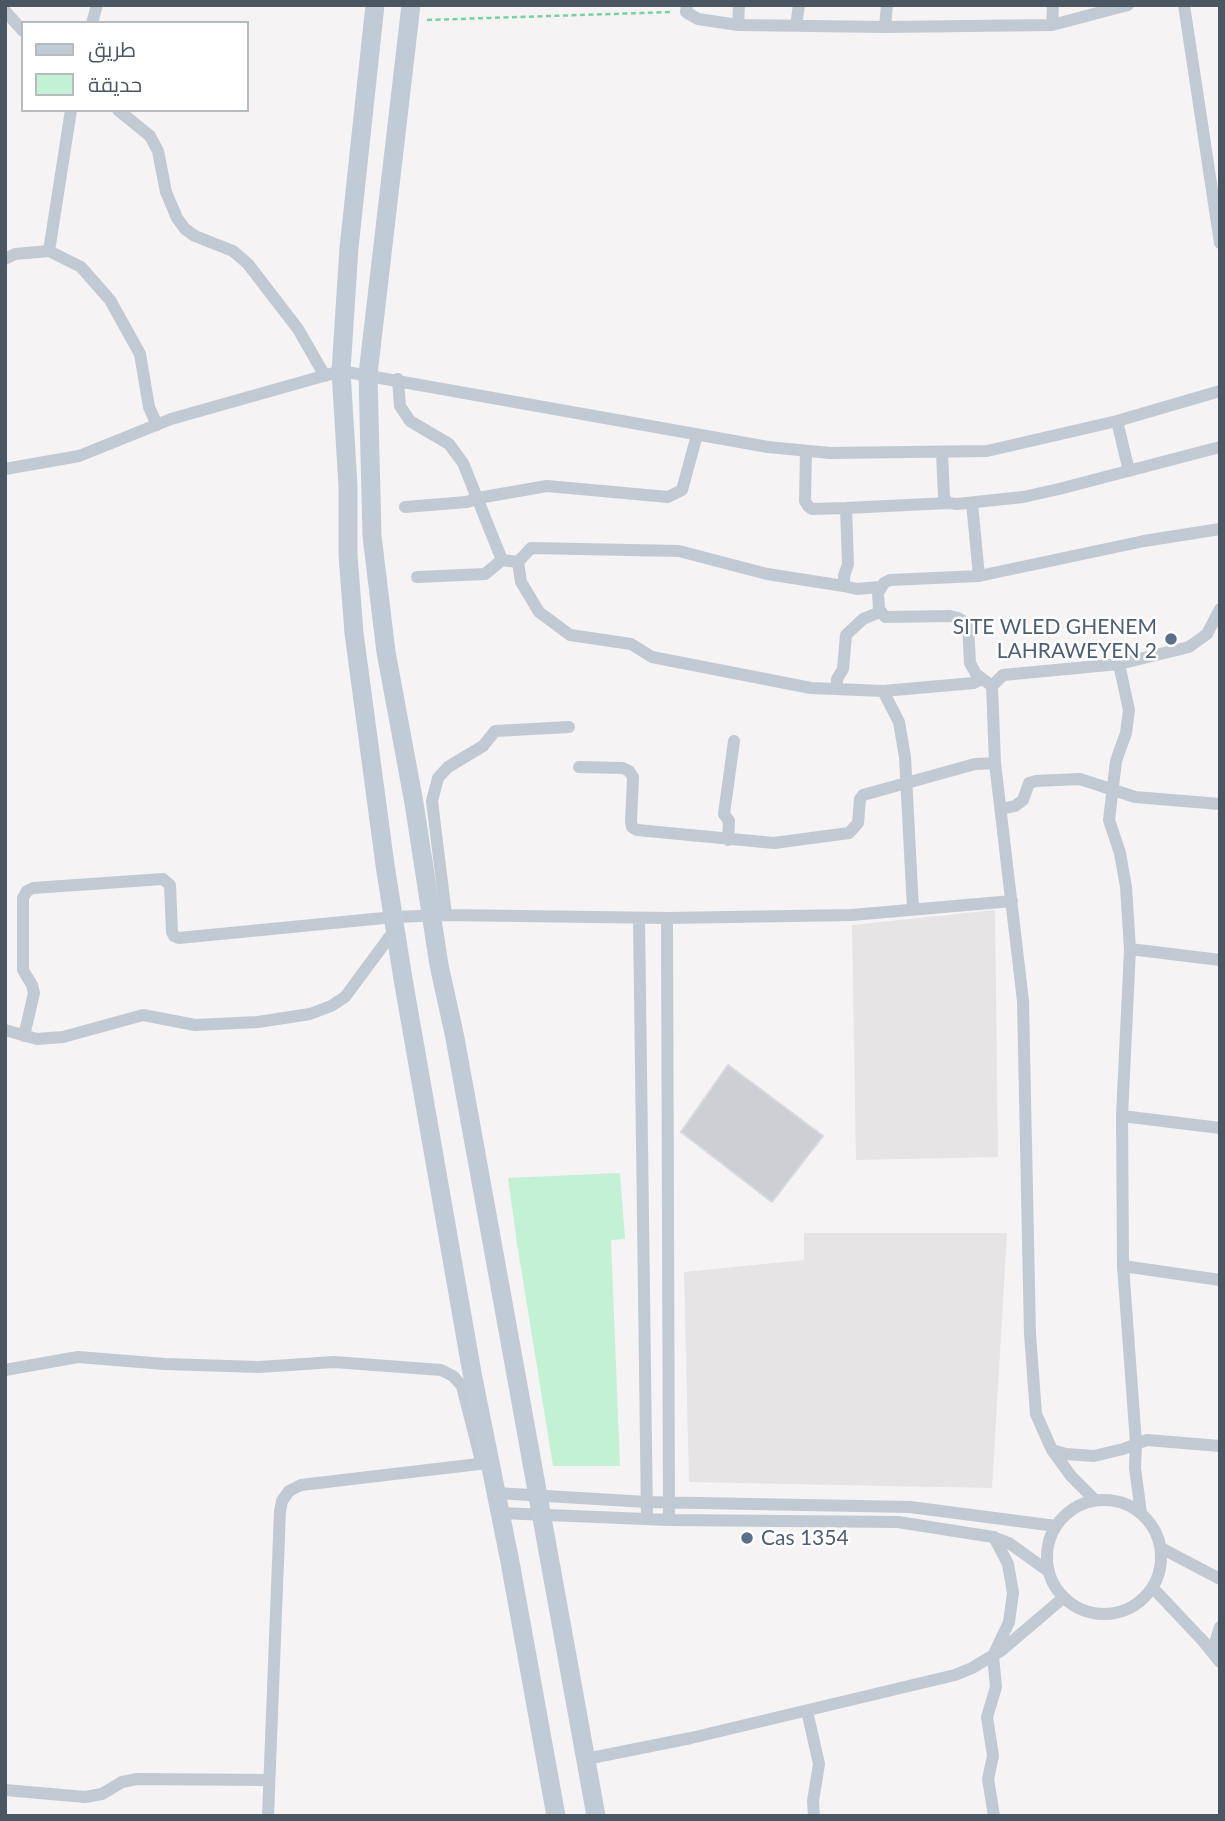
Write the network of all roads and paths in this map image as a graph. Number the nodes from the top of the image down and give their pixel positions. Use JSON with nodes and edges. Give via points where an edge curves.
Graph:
{"nodes":[{"id":1,"x":374,"y":5,"type":"edge"},
{"id":2,"x":739,"y":5,"type":"edge"},
{"id":3,"x":799,"y":5,"type":"edge"},
{"id":4,"x":887,"y":5,"type":"edge"},
{"id":5,"x":1053,"y":5,"type":"edge"},
{"id":6,"x":1128,"y":5,"type":"edge"},
{"id":7,"x":1184,"y":5,"type":"edge"},
{"id":8,"x":686,"y":9,"type":"edge"},
{"id":9,"x":5,"y":11,"type":"edge"},
{"id":10,"x":410,"y":13,"type":"edge"},
{"id":11,"x":738,"y":25,"type":"junction"},
{"id":12,"x":1052,"y":25,"type":"junction"},
{"id":13,"x":796,"y":26,"type":"junction"},
{"id":14,"x":884,"y":27,"type":"junction"},
{"id":15,"x":21,"y":29,"type":"edge"},
{"id":16,"x":71,"y":112,"type":"edge"},
{"id":17,"x":120,"y":112,"type":"edge"},
{"id":18,"x":1217,"y":208,"type":"edge"},
{"id":19,"x":1220,"y":243,"type":"edge"},
{"id":20,"x":49,"y":251,"type":"junction"},
{"id":21,"x":5,"y":259,"type":"edge"},
{"id":22,"x":333,"y":373,"type":"junction"},
{"id":23,"x":368,"y":374,"type":"junction"},
{"id":24,"x":398,"y":379,"type":"junction"},
{"id":25,"x":1220,"y":391,"type":"edge"},
{"id":26,"x":1117,"y":421,"type":"junction"},
{"id":27,"x":156,"y":425,"type":"junction"},
{"id":28,"x":697,"y":435,"type":"junction"},
{"id":29,"x":1220,"y":447,"type":"edge"},
{"id":30,"x":806,"y":451,"type":"junction"},
{"id":31,"x":942,"y":453,"type":"junction"},
{"id":32,"x":5,"y":469,"type":"edge"},
{"id":33,"x":1129,"y":471,"type":"junction"},
{"id":34,"x":478,"y":498,"type":"junction"},
{"id":35,"x":948,"y":503,"type":"junction"},
{"id":36,"x":972,"y":503,"type":"junction"},
{"id":37,"x":405,"y":507,"type":"dead end"},
{"id":38,"x":846,"y":508,"type":"junction"},
{"id":39,"x":1220,"y":529,"type":"edge"},
{"id":40,"x":502,"y":560,"type":"junction"},
{"id":41,"x":518,"y":562,"type":"junction"},
{"id":42,"x":979,"y":576,"type":"junction"},
{"id":43,"x":417,"y":577,"type":"dead end"},
{"id":44,"x":844,"y":586,"type":"junction"},
{"id":45,"x":880,"y":587,"type":"junction"},
{"id":46,"x":1220,"y":609,"type":"edge"},
{"id":47,"x":880,"y":612,"type":"junction"},
{"id":48,"x":1217,"y":625,"type":"edge"},
{"id":49,"x":1119,"y":664,"type":"junction"},
{"id":50,"x":987,"y":682,"type":"junction"},
{"id":51,"x":837,"y":688,"type":"junction"},
{"id":52,"x":883,"y":691,"type":"junction"},
{"id":53,"x":569,"y":727,"type":"dead end"},
{"id":54,"x":734,"y":741,"type":"dead end"},
{"id":55,"x":995,"y":763,"type":"junction"},
{"id":56,"x":579,"y":767,"type":"dead end"},
{"id":57,"x":905,"y":784,"type":"junction"},
{"id":58,"x":1111,"y":790,"type":"junction"},
{"id":59,"x":1220,"y":804,"type":"edge"},
{"id":60,"x":1001,"y":809,"type":"junction"},
{"id":61,"x":728,"y":840,"type":"junction"},
{"id":62,"x":1012,"y":901,"type":"junction"},
{"id":63,"x":913,"y":909,"type":"junction"},
{"id":64,"x":439,"y":915,"type":"junction"},
{"id":65,"x":639,"y":918,"type":"junction"},
{"id":66,"x":667,"y":918,"type":"junction"},
{"id":67,"x":395,"y":922,"type":"junction"},
{"id":68,"x":1130,"y":949,"type":"junction"},
{"id":69,"x":1220,"y":960,"type":"edge"},
{"id":70,"x":5,"y":1030,"type":"edge"},
{"id":71,"x":24,"y":1036,"type":"junction"},
{"id":72,"x":1122,"y":1116,"type":"junction"},
{"id":73,"x":1220,"y":1128,"type":"edge"},
{"id":74,"x":1123,"y":1266,"type":"junction"},
{"id":75,"x":1220,"y":1280,"type":"edge"},
{"id":76,"x":5,"y":1370,"type":"edge"},
{"id":77,"x":1136,"y":1443,"type":"junction"},
{"id":78,"x":1220,"y":1446,"type":"edge"},
{"id":79,"x":1052,"y":1450,"type":"junction"},
{"id":80,"x":486,"y":1463,"type":"junction"},
{"id":81,"x":1095,"y":1500,"type":"junction"},
{"id":82,"x":498,"y":1503,"type":"junction"},
{"id":83,"x":647,"y":1503,"type":"junction"},
{"id":84,"x":668,"y":1503,"type":"junction"},
{"id":85,"x":538,"y":1506,"type":"junction"},
{"id":86,"x":1141,"y":1513,"type":"junction"},
{"id":87,"x":647,"y":1520,"type":"junction"},
{"id":88,"x":669,"y":1520,"type":"junction"},
{"id":89,"x":1056,"y":1526,"type":"junction"},
{"id":90,"x":993,"y":1537,"type":"junction"},
{"id":91,"x":1161,"y":1548,"type":"junction"},
{"id":92,"x":1048,"y":1571,"type":"junction"},
{"id":93,"x":1220,"y":1579,"type":"edge"},
{"id":94,"x":1153,"y":1588,"type":"junction"},
{"id":95,"x":1063,"y":1598,"type":"junction"},
{"id":96,"x":1220,"y":1627,"type":"edge"},
{"id":97,"x":993,"y":1656,"type":"junction"},
{"id":98,"x":1216,"y":1657,"type":"edge"},
{"id":99,"x":807,"y":1711,"type":"junction"},
{"id":100,"x":586,"y":1759,"type":"junction"},
{"id":101,"x":269,"y":1780,"type":"junction"},
{"id":102,"x":5,"y":1790,"type":"edge"},
{"id":103,"x":268,"y":1816,"type":"edge"},
{"id":104,"x":556,"y":1816,"type":"edge"},
{"id":105,"x":596,"y":1816,"type":"edge"},
{"id":106,"x":814,"y":1816,"type":"edge"},
{"id":107,"x":995,"y":1816,"type":"edge"}],
"edges":[{"from":1,"to":22,"type":"street"},
{"from":2,"to":11,"type":"street"},
{"from":3,"to":13,"type":"street"},
{"from":4,"to":14,"type":"street"},
{"from":5,"to":12,"type":"street"},
{"from":6,"to":12,"type":"street"},
{"from":7,"to":18,"type":"street"},
{"from":8,"to":10,"type":"path"},
{"from":8,"to":11,"type":"street","via":[[698,19]]},
{"from":9,"to":15,"type":"street"},
{"from":10,"to":23,"type":"street"},
{"from":11,"to":13,"type":"street"},
{"from":12,"to":14,"type":"street"},
{"from":13,"to":14,"type":"street"},
{"from":16,"to":20,"type":"street"},
{"from":17,"to":22,"type":"street","via":[[150,136],[177,218],[195,236],[233,251],[248,264]]},
{"from":18,"to":19,"type":"street"},
{"from":20,"to":21,"type":"street"},
{"from":20,"to":27,"type":"street","via":[[81,267],[110,300],[140,354]]},
{"from":22,"to":23,"type":"street"},
{"from":22,"to":27,"type":"street"},
{"from":22,"to":67,"type":"street","via":[[348,473],[354,633]]},
{"from":23,"to":24,"type":"street"},
{"from":23,"to":64,"type":"street","via":[[372,536],[386,652]]},
{"from":24,"to":28,"type":"street"},
{"from":24,"to":34,"type":"street","via":[[400,406],[410,421],[449,444]]},
{"from":25,"to":26,"type":"street"},
{"from":26,"to":31,"type":"street","via":[[987,451]]},
{"from":26,"to":33,"type":"street"},
{"from":27,"to":32,"type":"street","via":[[79,456]]},
{"from":28,"to":30,"type":"street"},
{"from":28,"to":34,"type":"street","via":[[682,490],[668,497],[547,486]]},
{"from":29,"to":33,"type":"street"},
{"from":30,"to":31,"type":"street"},
{"from":30,"to":38,"type":"street","via":[[808,506]]},
{"from":31,"to":35,"type":"street"},
{"from":33,"to":36,"type":"street","via":[[1023,497]]},
{"from":34,"to":37,"type":"street"},
{"from":34,"to":40,"type":"street"},
{"from":35,"to":36,"type":"street"},
{"from":35,"to":38,"type":"street"},
{"from":36,"to":42,"type":"street"},
{"from":38,"to":44,"type":"street"},
{"from":39,"to":42,"type":"street"},
{"from":40,"to":41,"type":"street"},
{"from":40,"to":43,"type":"street","via":[[485,574]]},
{"from":41,"to":44,"type":"street","via":[[531,548],[679,551],[767,574]]},
{"from":41,"to":51,"type":"street","via":[[521,582],[539,612],[570,635],[631,644],[652,657],[811,688]]},
{"from":42,"to":45,"type":"street","via":[[890,580]]},
{"from":44,"to":45,"type":"street"},
{"from":45,"to":47,"type":"street"},
{"from":46,"to":48,"type":"street"},
{"from":47,"to":50,"type":"street","via":[[888,618],[950,616],[964,621],[970,628],[970,663]]},
{"from":47,"to":51,"type":"street","via":[[863,619],[846,635]]},
{"from":48,"to":49,"type":"street","via":[[1189,647]]},
{"from":49,"to":50,"type":"street","via":[[1003,675]]},
{"from":49,"to":58,"type":"street","via":[[1129,710]]},
{"from":50,"to":52,"type":"street"},
{"from":50,"to":55,"type":"street"},
{"from":51,"to":52,"type":"street"},
{"from":52,"to":57,"type":"street","via":[[900,722]]},
{"from":53,"to":64,"type":"street","via":[[500,729],[438,778],[432,800]]},
{"from":54,"to":61,"type":"street","via":[[724,814],[729,821]]},
{"from":55,"to":57,"type":"street","via":[[975,764]]},
{"from":55,"to":60,"type":"street"},
{"from":56,"to":61,"type":"street","via":[[629,771],[633,777],[631,822],[637,830]]},
{"from":57,"to":61,"type":"street","via":[[863,795],[858,823],[849,833],[774,843]]},
{"from":57,"to":63,"type":"street"},
{"from":58,"to":59,"type":"street","via":[[1135,797]]},
{"from":58,"to":60,"type":"street","via":[[1080,779],[1036,781],[1029,783],[1023,800]]},
{"from":58,"to":68,"type":"street","via":[[1109,820],[1126,887]]},
{"from":60,"to":62,"type":"street"},
{"from":62,"to":63,"type":"street"},
{"from":62,"to":79,"type":"street","via":[[1023,1001],[1031,1376],[1036,1414]]},
{"from":63,"to":66,"type":"street","via":[[852,915]]},
{"from":64,"to":65,"type":"street"},
{"from":64,"to":67,"type":"street"},
{"from":64,"to":85,"type":"street"},
{"from":65,"to":66,"type":"street"},
{"from":65,"to":83,"type":"street"},
{"from":66,"to":84,"type":"street"},
{"from":67,"to":71,"type":"street","via":[[345,997],[310,1014],[195,1025],[143,1015],[63,1037],[37,1040]]},
{"from":67,"to":71,"type":"street","via":[[176,937],[170,885],[163,879],[33,888],[23,898],[23,970],[34,993]]},
{"from":67,"to":80,"type":"street"},
{"from":68,"to":69,"type":"street"},
{"from":68,"to":72,"type":"street"},
{"from":70,"to":71,"type":"street"},
{"from":72,"to":73,"type":"street"},
{"from":72,"to":74,"type":"street"},
{"from":74,"to":75,"type":"street"},
{"from":74,"to":77,"type":"street"},
{"from":76,"to":80,"type":"street","via":[[78,1357],[259,1367],[334,1362],[441,1370],[461,1386]]},
{"from":77,"to":78,"type":"street","via":[[1152,1439]]},
{"from":77,"to":79,"type":"street","via":[[1094,1456]]},
{"from":77,"to":86,"type":"street"},
{"from":79,"to":81,"type":"street"},
{"from":80,"to":82,"type":"street"},
{"from":80,"to":101,"type":"street","via":[[301,1485],[289,1491],[280,1511]]},
{"from":81,"to":86,"type":"street","via":[[1119,1502]]},
{"from":81,"to":89,"type":"street","via":[[1073,1509]]},
{"from":82,"to":85,"type":"street"},
{"from":82,"to":85,"type":"street"},
{"from":82,"to":104,"type":"street"},
{"from":83,"to":84,"type":"street"},
{"from":83,"to":85,"type":"street"},
{"from":83,"to":87,"type":"street"},
{"from":84,"to":88,"type":"street"},
{"from":84,"to":89,"type":"street","via":[[910,1507]]},
{"from":85,"to":87,"type":"street"},
{"from":85,"to":100,"type":"street"},
{"from":86,"to":91,"type":"street"},
{"from":87,"to":88,"type":"street"},
{"from":88,"to":90,"type":"street","via":[[898,1522]]},
{"from":89,"to":92,"type":"street","via":[[1049,1540]]},
{"from":90,"to":92,"type":"street"},
{"from":90,"to":97,"type":"street","via":[[1008,1564],[1013,1593],[1009,1622]]},
{"from":91,"to":93,"type":"street"},
{"from":91,"to":94,"type":"street"},
{"from":92,"to":95,"type":"street"},
{"from":94,"to":95,"type":"street","via":[[1139,1603],[1120,1613],[1080,1610]]},
{"from":94,"to":98,"type":"street"},
{"from":95,"to":97,"type":"street"},
{"from":96,"to":98,"type":"street"},
{"from":97,"to":99,"type":"street","via":[[938,1681]]},
{"from":97,"to":107,"type":"street","via":[[996,1687],[987,1717],[993,1756],[988,1780]]},
{"from":99,"to":100,"type":"street"},
{"from":99,"to":106,"type":"street","via":[[819,1764]]},
{"from":100,"to":105,"type":"street"},
{"from":101,"to":102,"type":"street","via":[[137,1779],[85,1797]]},
{"from":101,"to":103,"type":"street"}]}
